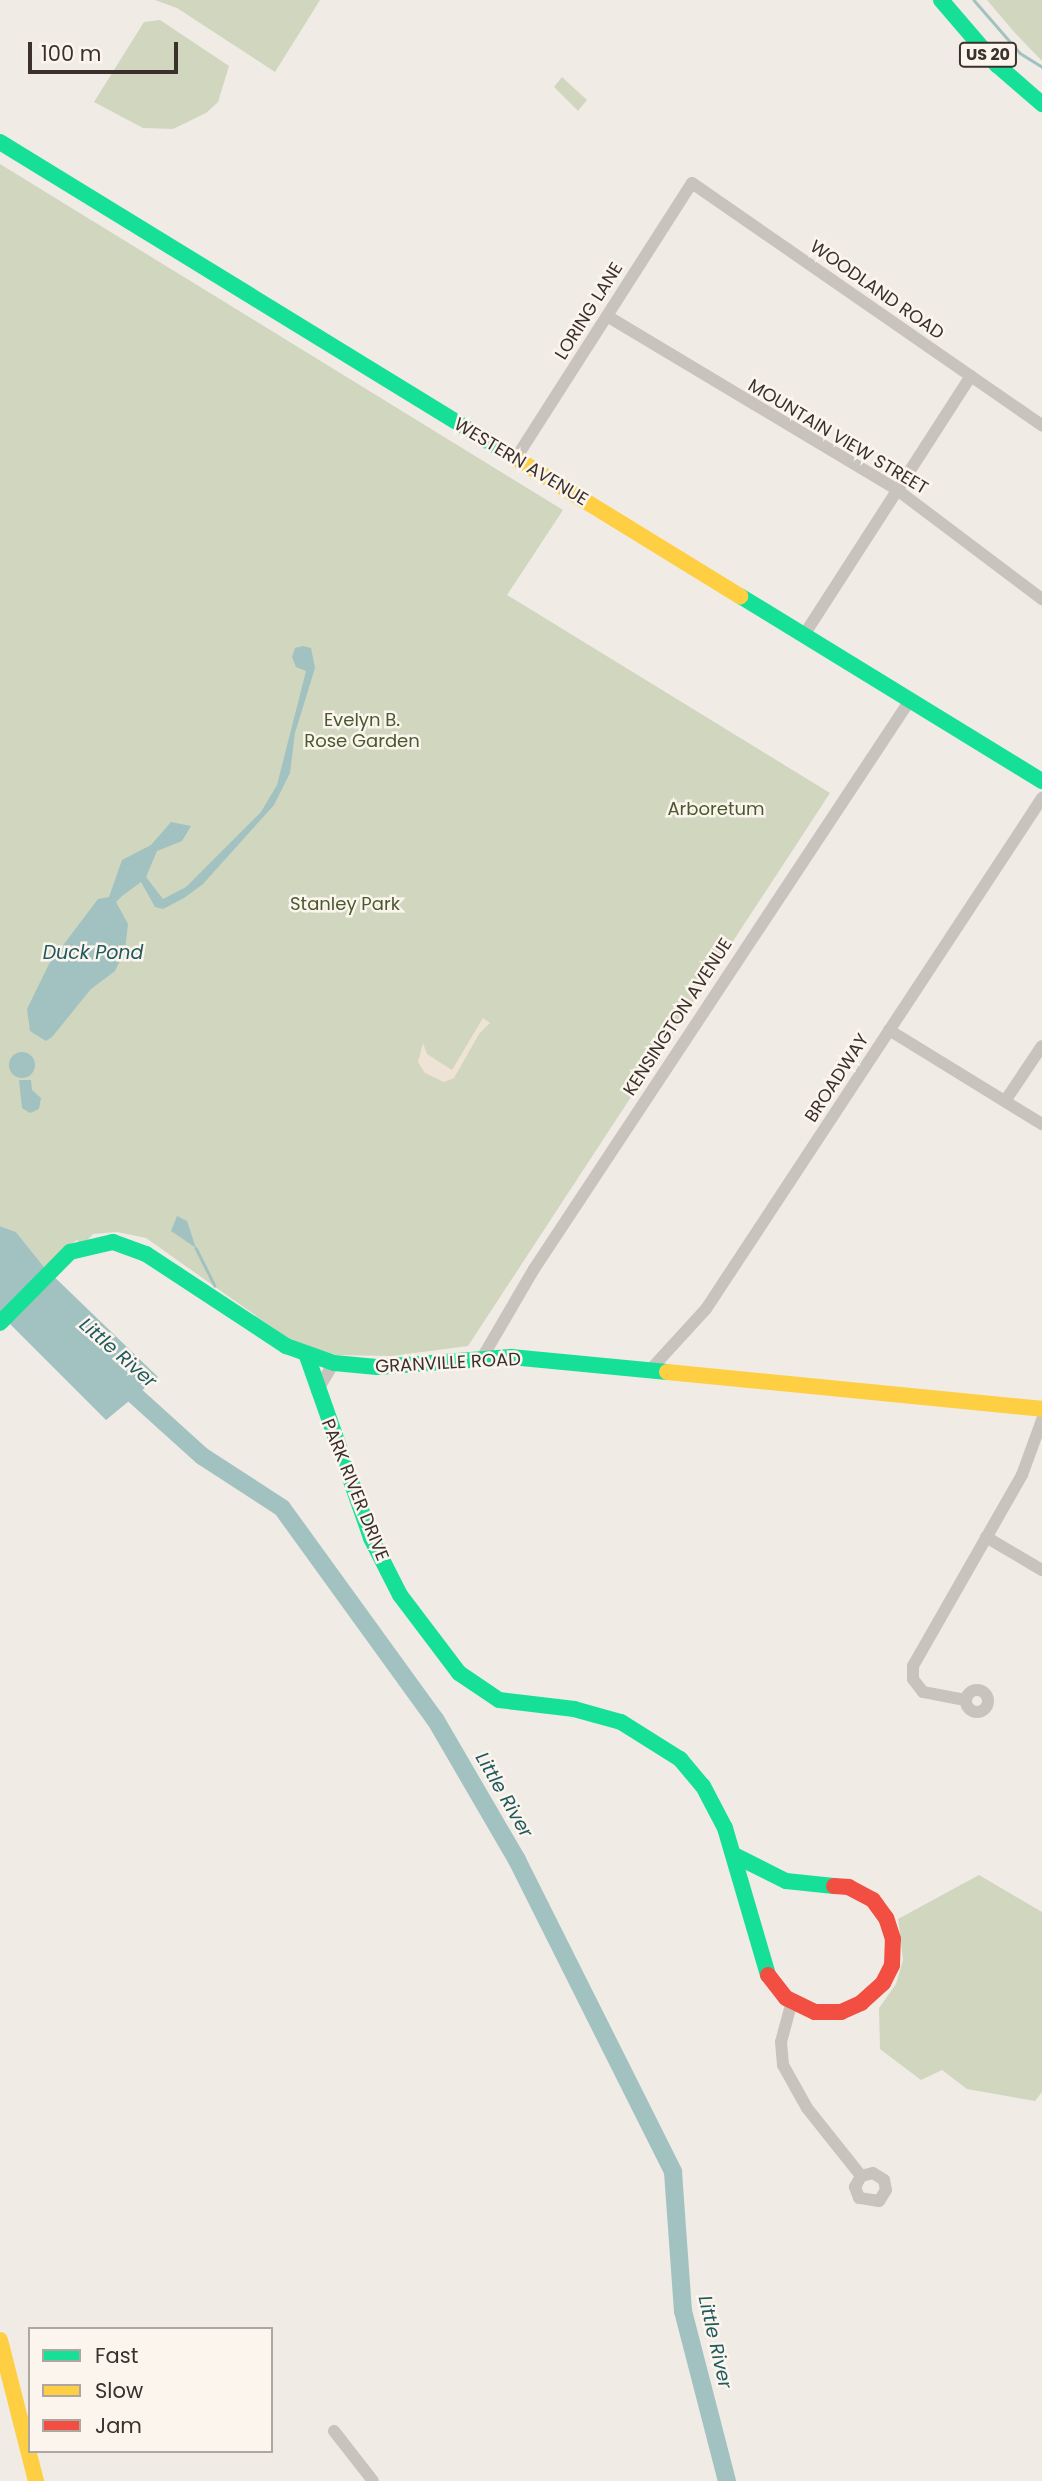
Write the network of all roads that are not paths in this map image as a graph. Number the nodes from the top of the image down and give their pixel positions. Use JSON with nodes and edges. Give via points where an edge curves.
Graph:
{"nodes":[{"id":1,"x":941,"y":0,"type":"edge"},
{"id":2,"x":1042,"y":104,"type":"edge"},
{"id":3,"x":0,"y":142,"type":"edge"},
{"id":4,"x":692,"y":183,"type":"joint"},
{"id":5,"x":607,"y":316,"type":"junction"},
{"id":6,"x":971,"y":376,"type":"junction"},
{"id":7,"x":1042,"y":425,"type":"edge"},
{"id":8,"x":516,"y":458,"type":"junction"},
{"id":9,"x":896,"y":489,"type":"junction"},
{"id":10,"x":1042,"y":599,"type":"edge"},
{"id":11,"x":804,"y":635,"type":"junction"},
{"id":12,"x":909,"y":700,"type":"junction"},
{"id":13,"x":1042,"y":781,"type":"edge"},
{"id":14,"x":1042,"y":798,"type":"edge"},
{"id":15,"x":889,"y":1030,"type":"junction"},
{"id":16,"x":1042,"y":1046,"type":"edge"},
{"id":17,"x":1005,"y":1101,"type":"junction"},
{"id":18,"x":1042,"y":1124,"type":"edge"},
{"id":19,"x":0,"y":1323,"type":"edge"},
{"id":20,"x":307,"y":1356,"type":"junction"},
{"id":21,"x":482,"y":1358,"type":"junction"},
{"id":22,"x":334,"y":1363,"type":"junction"},
{"id":23,"x":651,"y":1369,"type":"junction"},
{"id":24,"x":317,"y":1391,"type":"junction"},
{"id":25,"x":1042,"y":1409,"type":"edge"},
{"id":26,"x":1042,"y":1420,"type":"edge"},
{"id":27,"x":986,"y":1537,"type":"junction"},
{"id":28,"x":1042,"y":1570,"type":"edge"},
{"id":29,"x":965,"y":1700,"type":"dead end"},
{"id":30,"x":736,"y":1856,"type":"junction"},
{"id":31,"x":792,"y":2001,"type":"junction"},
{"id":32,"x":861,"y":2176,"type":"dead end"},
{"id":33,"x":0,"y":2340,"type":"edge"},
{"id":34,"x":334,"y":2431,"type":"dead end"},
{"id":35,"x":28,"y":2450,"type":"edge"},
{"id":36,"x":29,"y":2453,"type":"edge"},
{"id":37,"x":36,"y":2481,"type":"edge"},
{"id":38,"x":373,"y":2481,"type":"edge"}],
"edges":[{"from":1,"to":2,"type":"street","number":"US 20","via":[[997,65]]},
{"from":3,"to":8,"type":"street","name":"WESTERN AVENUE"},
{"from":4,"to":5,"type":"street","name":"LORING LANE"},
{"from":4,"to":6,"type":"street","name":"WOODLAND ROAD"},
{"from":5,"to":8,"type":"street","name":"LORING LANE"},
{"from":5,"to":9,"type":"street","name":"MOUNTAIN VIEW STREET"},
{"from":6,"to":7,"type":"street","name":"WOODLAND ROAD"},
{"from":6,"to":9,"type":"street"},
{"from":8,"to":11,"type":"street","name":"WESTERN AVENUE"},
{"from":9,"to":10,"type":"street","name":"MOUNTAIN VIEW STREET"},
{"from":9,"to":11,"type":"street"},
{"from":11,"to":12,"type":"street","name":"WESTERN AVENUE"},
{"from":12,"to":13,"type":"street","name":"WESTERN AVENUE"},
{"from":12,"to":21,"type":"street","name":"KENSINGTON AVENUE","via":[[534,1269]]},
{"from":14,"to":15,"type":"street","name":"BROADWAY"},
{"from":15,"to":17,"type":"street"},
{"from":15,"to":23,"type":"street","name":"BROADWAY","via":[[706,1309]]},
{"from":16,"to":17,"type":"street"},
{"from":17,"to":18,"type":"street"},
{"from":19,"to":20,"type":"street","name":"GRANVILLE ROAD","via":[[63,1258],[90,1244],[129,1245],[248,1324]]},
{"from":20,"to":22,"type":"street","name":"GRANVILLE ROAD"},
{"from":20,"to":24,"type":"street","name":"PARK RIVER DRIVE"},
{"from":21,"to":22,"type":"street","name":"GRANVILLE ROAD","via":[[377,1367]]},
{"from":21,"to":23,"type":"street","name":"GRANVILLE ROAD"},
{"from":22,"to":24,"type":"street"},
{"from":23,"to":25,"type":"street","name":"GRANVILLE ROAD"},
{"from":24,"to":30,"type":"street","name":"PARK RIVER DRIVE","via":[[358,1508],[388,1574],[460,1673],[499,1699],[597,1714],[656,1741],[680,1759],[703,1786]]},
{"from":26,"to":27,"type":"street","via":[[1028,1463]]},
{"from":27,"to":28,"type":"street"},
{"from":27,"to":29,"type":"street","via":[[912,1671],[914,1683],[926,1693]]},
{"from":30,"to":31,"type":"street","name":"PARK RIVER DRIVE","via":[[769,1977]]},
{"from":30,"to":31,"type":"street","name":"PARK RIVER DRIVE","via":[[786,1881],[841,1885],[862,1892],[878,1905],[889,1924],[894,1952],[890,1971],[867,1998],[833,2013],[815,2012]]},
{"from":31,"to":32,"type":"street","via":[[781,2042],[787,2076],[817,2123]]},
{"from":33,"to":35,"type":"street"},
{"from":34,"to":38,"type":"street"},
{"from":36,"to":37,"type":"street"}]}
